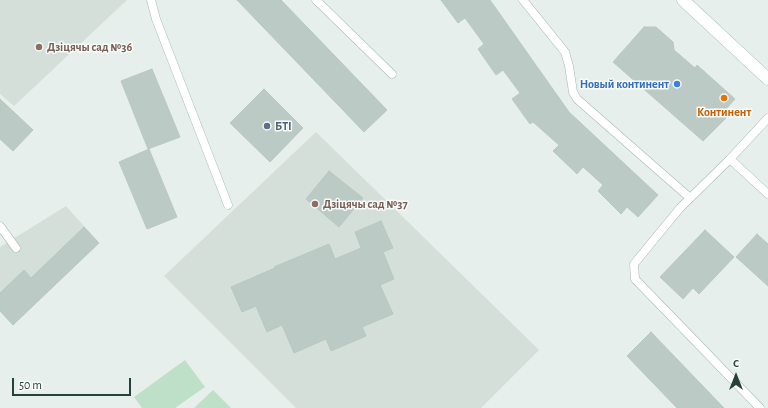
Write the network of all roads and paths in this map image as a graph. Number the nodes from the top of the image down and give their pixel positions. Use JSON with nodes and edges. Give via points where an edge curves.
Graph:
{"nodes":[{"id":1,"x":151,"y":0,"type":"edge"},
{"id":2,"x":316,"y":0,"type":"edge"},
{"id":3,"x":523,"y":0,"type":"edge"},
{"id":4,"x":683,"y":0,"type":"edge"},
{"id":5,"x":392,"y":74,"type":"dead end"},
{"id":6,"x":768,"y":79,"type":"edge"},
{"id":7,"x":768,"y":118,"type":"edge"},
{"id":8,"x":730,"y":159,"type":"junction"},
{"id":9,"x":768,"y":194,"type":"edge"},
{"id":10,"x":690,"y":198,"type":"junction"},
{"id":11,"x":228,"y":205,"type":"dead end"},
{"id":12,"x":0,"y":226,"type":"edge"},
{"id":13,"x":16,"y":248,"type":"dead end"},
{"id":14,"x":760,"y":408,"type":"edge"}],
"edges":[{"from":1,"to":11,"type":"lane","via":[[156,19]]},
{"from":2,"to":5,"type":"lane"},
{"from":3,"to":10,"type":"lane","via":[[565,52],[573,92],[577,99]]},
{"from":4,"to":6,"type":"main road"},
{"from":7,"to":8,"type":"lane"},
{"from":8,"to":9,"type":"lane"},
{"from":8,"to":10,"type":"lane"},
{"from":10,"to":14,"type":"lane","via":[[634,264],[635,279]]},
{"from":12,"to":13,"type":"lane"}]}
